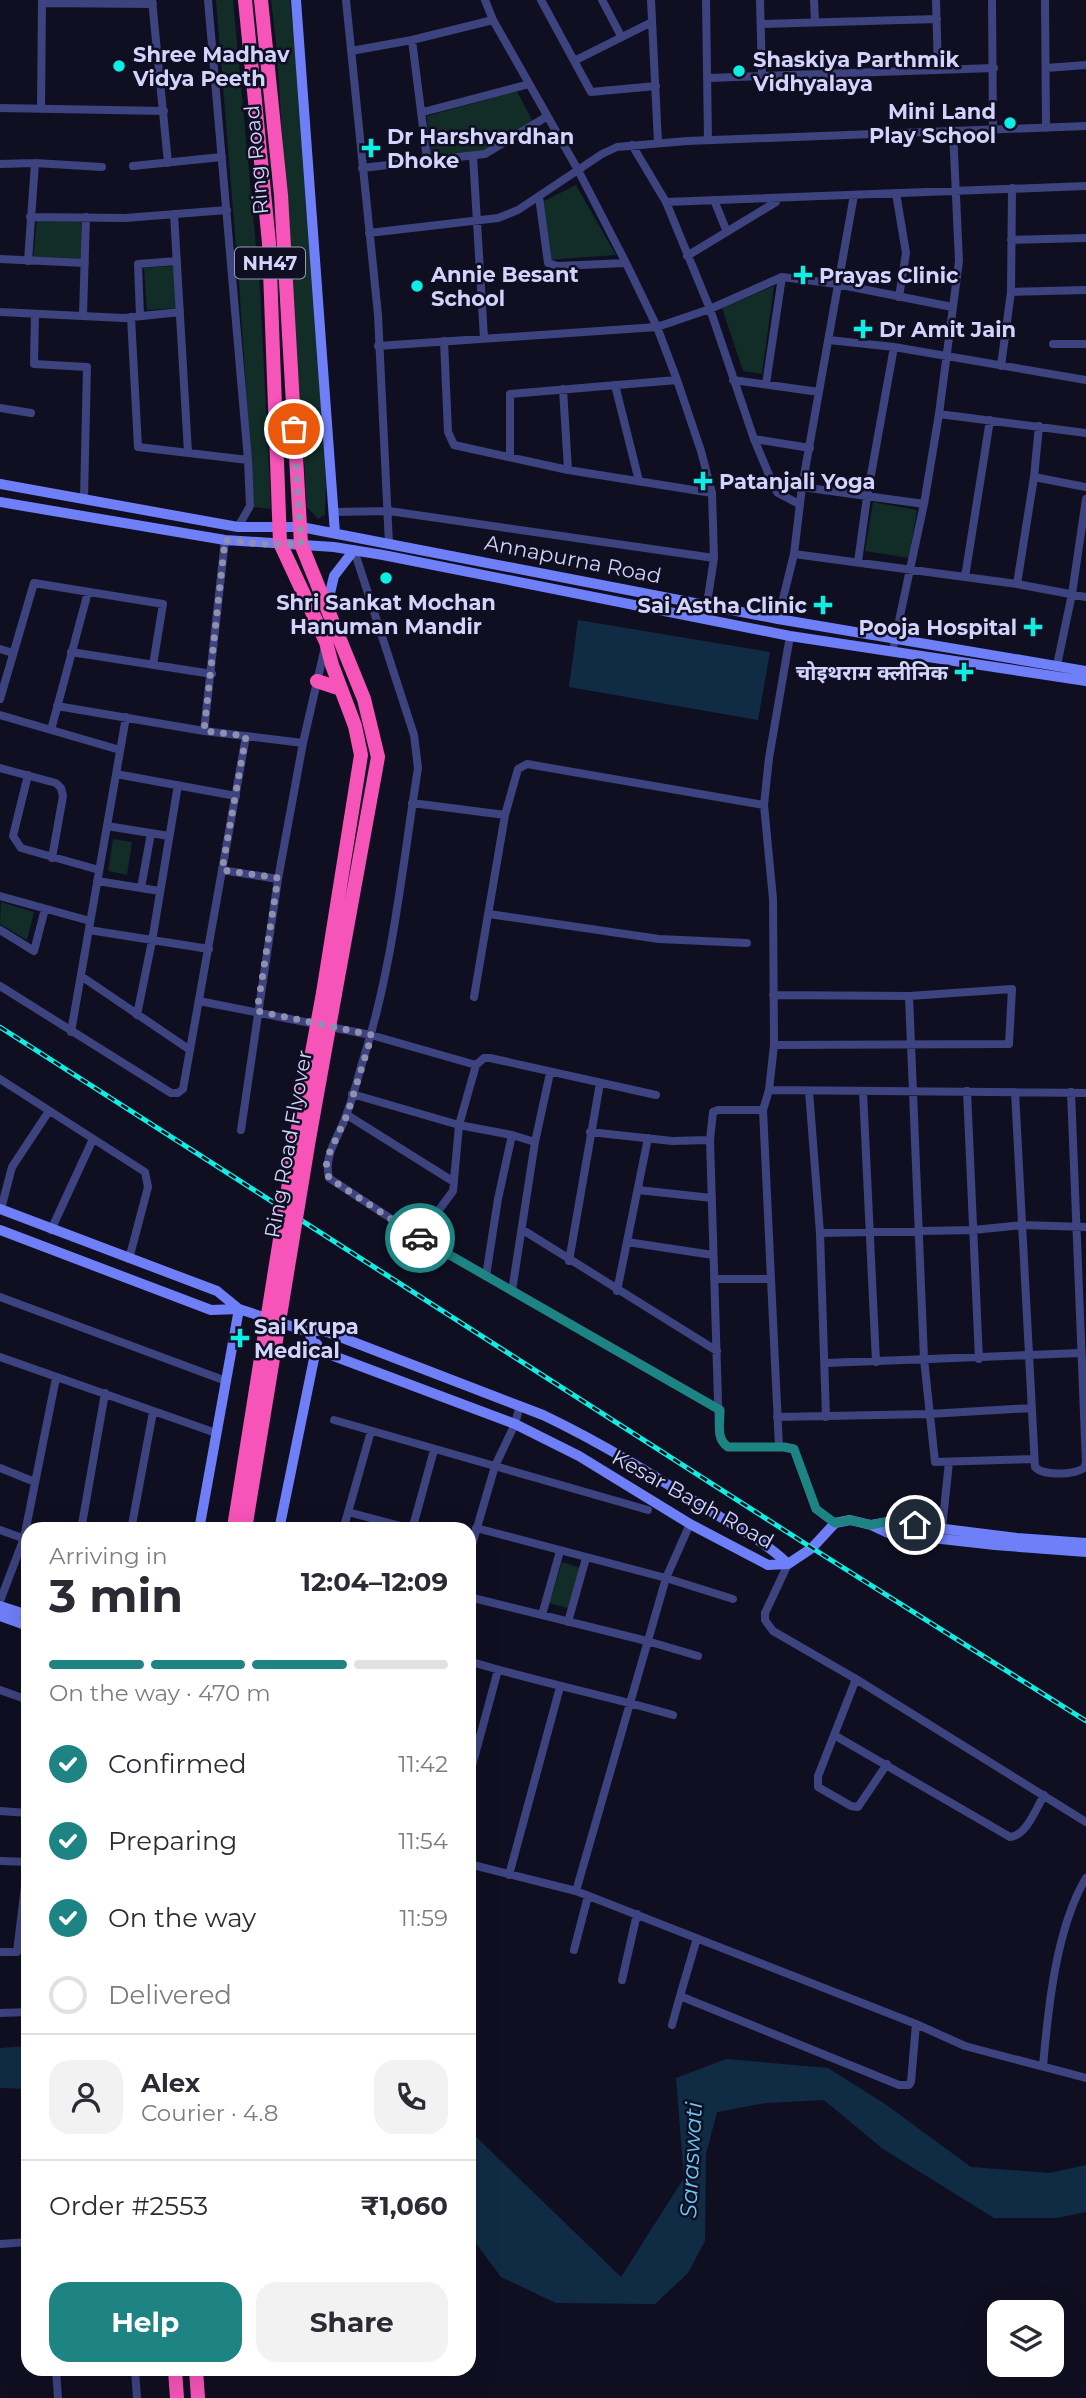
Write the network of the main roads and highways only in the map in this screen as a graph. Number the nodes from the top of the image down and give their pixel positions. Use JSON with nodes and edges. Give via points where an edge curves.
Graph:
{"nodes":[{"id":1,"x":245,"y":0,"type":"edge"},
{"id":2,"x":261,"y":0,"type":"edge"},
{"id":3,"x":296,"y":0,"type":"edge"},
{"id":4,"x":0,"y":484,"type":"edge"},
{"id":5,"x":0,"y":502,"type":"edge"},
{"id":6,"x":281,"y":526,"type":"junction"},
{"id":7,"x":301,"y":527,"type":"junction"},
{"id":8,"x":335,"y":533,"type":"junction"},
{"id":9,"x":280,"y":543,"type":"junction"},
{"id":10,"x":301,"y":544,"type":"junction"},
{"id":11,"x":354,"y":550,"type":"junction"},
{"id":12,"x":327,"y":608,"type":"junction"},
{"id":13,"x":1086,"y":671,"type":"edge"},
{"id":14,"x":317,"y":681,"type":"road end"},
{"id":15,"x":1086,"y":681,"type":"edge"},
{"id":16,"x":341,"y":689,"type":"junction"},
{"id":17,"x":1,"y":1209,"type":"edge"},
{"id":18,"x":0,"y":1230,"type":"edge"},
{"id":19,"x":239,"y":1308,"type":"junction"},
{"id":20,"x":322,"y":1330,"type":"junction"},
{"id":21,"x":309,"y":1332,"type":"junction"},
{"id":22,"x":315,"y":1349,"type":"junction"},
{"id":23,"x":200,"y":1522,"type":"edge"},
{"id":24,"x":241,"y":1522,"type":"edge"},
{"id":25,"x":241,"y":1522,"type":"edge"},
{"id":26,"x":281,"y":1522,"type":"edge"},
{"id":27,"x":871,"y":1525,"type":"junction"},
{"id":28,"x":1086,"y":1543,"type":"edge"},
{"id":29,"x":1086,"y":1552,"type":"edge"},
{"id":30,"x":788,"y":1564,"type":"junction"},
{"id":31,"x":0,"y":1604,"type":"edge"},
{"id":32,"x":21,"y":1612,"type":"edge"},
{"id":33,"x":0,"y":1616,"type":"edge"},
{"id":34,"x":21,"y":1624,"type":"edge"},
{"id":35,"x":175,"y":2376,"type":"edge"},
{"id":36,"x":196,"y":2376,"type":"edge"},
{"id":37,"x":177,"y":2398,"type":"edge"},
{"id":38,"x":198,"y":2398,"type":"edge"}],
"edges":[{"from":1,"to":6,"type":"highway","name":"Ring Road","number":"NH47","via":[[269,243]]},
{"from":2,"to":7,"type":"highway","name":"Ring Road","via":[[281,195]]},
{"from":3,"to":8,"type":"main road"},
{"from":4,"to":6,"type":"main road","via":[[238,527]]},
{"from":5,"to":9,"type":"main road","via":[[225,540]]},
{"from":6,"to":7,"type":"main road","name":"Annapurna Road"},
{"from":6,"to":9,"type":"highway","name":"Ring Road"},
{"from":7,"to":8,"type":"main road","name":"Annapurna Road"},
{"from":7,"to":10,"type":"highway","name":"Ring Road"},
{"from":8,"to":13,"type":"main road","name":"Annapurna Road","via":[[778,619]]},
{"from":9,"to":10,"type":"main road","name":"Annapurna Road"},
{"from":9,"to":16,"type":"highway","via":[[326,642]]},
{"from":10,"to":11,"type":"main road","name":"Annapurna Road"},
{"from":10,"to":12,"type":"highway"},
{"from":11,"to":12,"type":"main road","via":[[334,576]]},
{"from":11,"to":15,"type":"main road","name":"Annapurna Road","via":[[790,636]]},
{"from":12,"to":24,"type":"highway","name":"Ring Road Flyover","bridge":true,"via":[[364,699],[378,757]]},
{"from":14,"to":16,"type":"highway"},
{"from":16,"to":25,"type":"highway","name":"Ring Road Flyover","bridge":true,"via":[[361,755]]},
{"from":17,"to":19,"type":"main road","via":[[217,1292]]},
{"from":18,"to":19,"type":"main road","via":[[211,1310]]},
{"from":19,"to":21,"type":"main road"},
{"from":19,"to":23,"type":"main road"},
{"from":20,"to":21,"type":"main road"},
{"from":20,"to":22,"type":"main road"},
{"from":20,"to":30,"type":"main road","via":[[573,1429],[777,1552]]},
{"from":21,"to":22,"type":"main road"},
{"from":22,"to":26,"type":"main road"},
{"from":22,"to":30,"type":"main road","name":"Kesar Bagh Road","via":[[515,1424],[768,1565]]},
{"from":27,"to":28,"type":"main road","via":[[889,1521]]},
{"from":27,"to":29,"type":"main road","via":[[888,1533]]},
{"from":27,"to":30,"type":"main road","name":"Kesar Bagh Road","via":[[850,1520],[835,1523],[812,1548]]},
{"from":31,"to":32,"type":"main road"},
{"from":33,"to":34,"type":"main road"},
{"from":35,"to":37,"type":"highway"},
{"from":36,"to":38,"type":"highway"}]}
